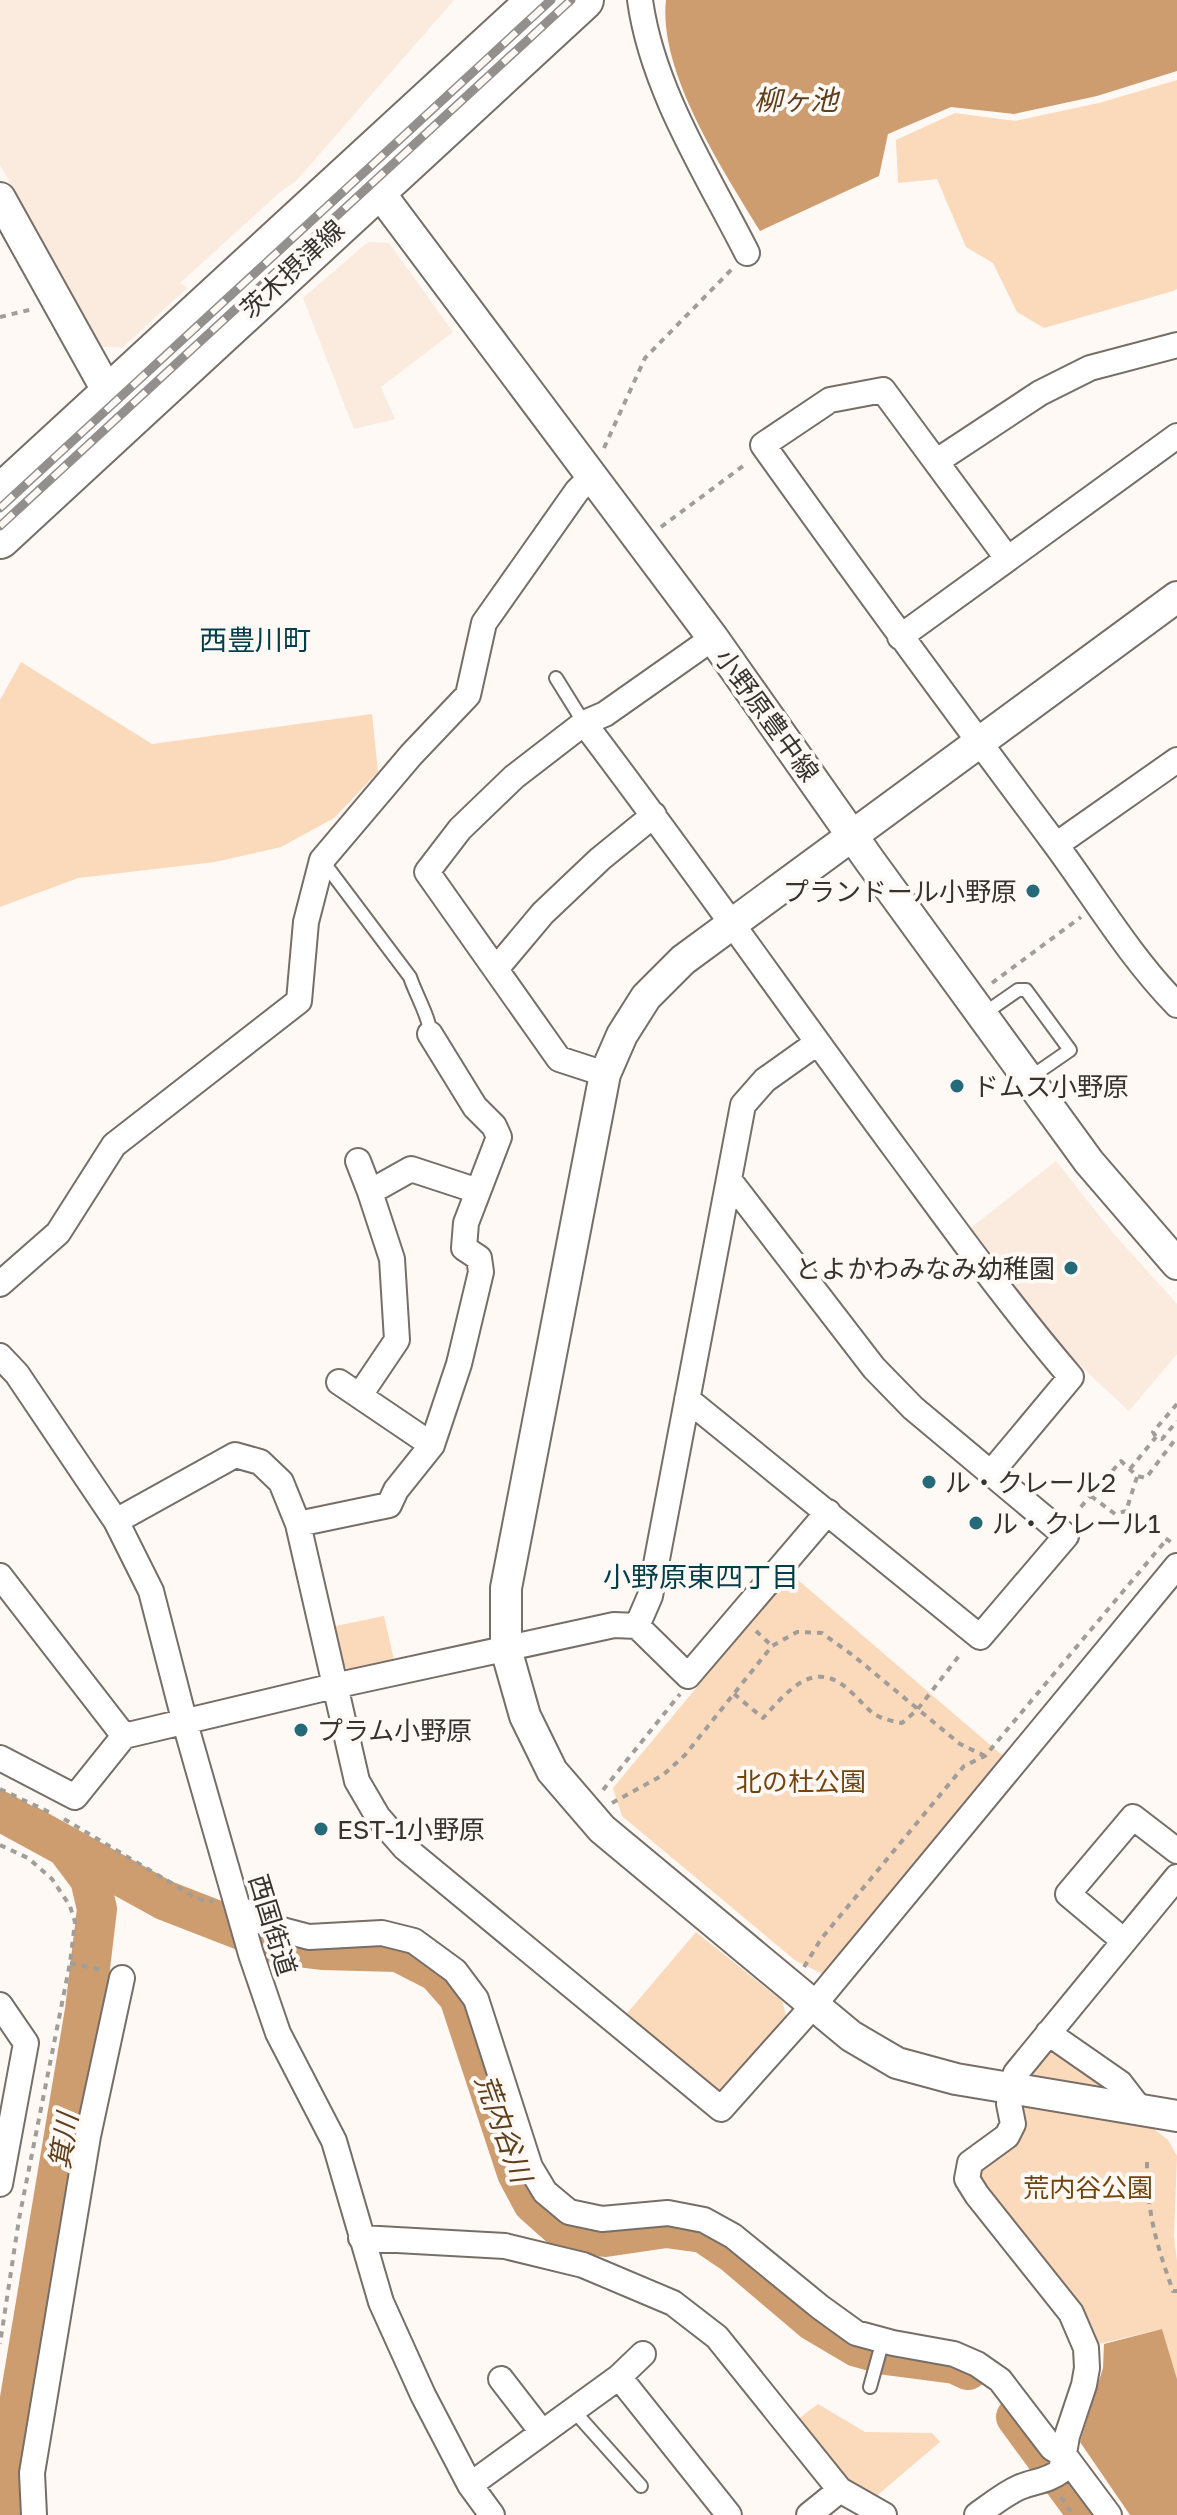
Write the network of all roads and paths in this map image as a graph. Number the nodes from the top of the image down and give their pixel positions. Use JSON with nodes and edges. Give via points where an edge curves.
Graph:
{"nodes":[{"id":1,"x":537,"y":0,"type":"edge"},
{"id":2,"x":584,"y":0,"type":"edge"},
{"id":3,"x":640,"y":0,"type":"edge"},
{"id":4,"x":368,"y":177,"type":"junction"},
{"id":5,"x":0,"y":198,"type":"edge"},
{"id":6,"x":747,"y":253,"type":"joint"},
{"id":7,"x":42,"y":307,"type":"dead end"},
{"id":8,"x":0,"y":317,"type":"edge"},
{"id":9,"x":1177,"y":345,"type":"edge"},
{"id":10,"x":109,"y":394,"type":"junction"},
{"id":11,"x":1177,"y":436,"type":"edge"},
{"id":12,"x":763,"y":445,"type":"junction"},
{"id":13,"x":937,"y":461,"type":"junction"},
{"id":14,"x":592,"y":476,"type":"junction"},
{"id":15,"x":0,"y":494,"type":"edge"},
{"id":16,"x":656,"y":531,"type":"dead end"},
{"id":17,"x":0,"y":539,"type":"edge"},
{"id":18,"x":1007,"y":558,"type":"junction"},
{"id":19,"x":1177,"y":597,"type":"edge"},
{"id":20,"x":900,"y":637,"type":"junction"},
{"id":21,"x":713,"y":638,"type":"junction"},
{"id":22,"x":556,"y":678,"type":"dead end"},
{"id":23,"x":584,"y":723,"type":"junction"},
{"id":24,"x":978,"y":743,"type":"junction"},
{"id":25,"x":1173,"y":772,"type":"edge"},
{"id":26,"x":654,"y":815,"type":"junction"},
{"id":27,"x":854,"y":836,"type":"junction"},
{"id":28,"x":1056,"y":845,"type":"junction"},
{"id":29,"x":322,"y":860,"type":"junction"},
{"id":30,"x":1097,"y":905,"type":"junction"},
{"id":31,"x":732,"y":923,"type":"junction"},
{"id":32,"x":496,"y":969,"type":"junction"},
{"id":33,"x":990,"y":985,"type":"dead end"},
{"id":34,"x":1177,"y":1005,"type":"edge"},
{"id":35,"x":982,"y":1015,"type":"junction"},
{"id":36,"x":430,"y":1034,"type":"joint"},
{"id":37,"x":817,"y":1043,"type":"junction"},
{"id":38,"x":605,"y":1074,"type":"junction"},
{"id":39,"x":1028,"y":1079,"type":"junction"},
{"id":40,"x":358,"y":1161,"type":"dead end"},
{"id":41,"x":730,"y":1181,"type":"junction"},
{"id":42,"x":478,"y":1191,"type":"junction"},
{"id":43,"x":370,"y":1192,"type":"junction"},
{"id":44,"x":1177,"y":1264,"type":"edge"},
{"id":45,"x":0,"y":1284,"type":"edge"},
{"id":46,"x":0,"y":1356,"type":"edge"},
{"id":47,"x":339,"y":1382,"type":"dead end"},
{"id":48,"x":360,"y":1395,"type":"junction"},
{"id":49,"x":687,"y":1399,"type":"junction"},
{"id":50,"x":1177,"y":1404,"type":"edge"},
{"id":51,"x":1177,"y":1421,"type":"edge"},
{"id":52,"x":1154,"y":1435,"type":"junction"},
{"id":53,"x":1177,"y":1437,"type":"edge"},
{"id":54,"x":432,"y":1445,"type":"junction"},
{"id":55,"x":1130,"y":1469,"type":"junction"},
{"id":56,"x":990,"y":1474,"type":"junction"},
{"id":57,"x":1137,"y":1476,"type":"junction"},
{"id":58,"x":1091,"y":1495,"type":"junction"},
{"id":59,"x":1126,"y":1511,"type":"junction"},
{"id":60,"x":828,"y":1512,"type":"junction"},
{"id":61,"x":116,"y":1521,"type":"junction"},
{"id":62,"x":298,"y":1524,"type":"junction"},
{"id":63,"x":1066,"y":1536,"type":"junction"},
{"id":64,"x":1167,"y":1539,"type":"junction"},
{"id":65,"x":1177,"y":1546,"type":"edge"},
{"id":66,"x":1177,"y":1566,"type":"edge"},
{"id":67,"x":0,"y":1576,"type":"edge"},
{"id":68,"x":637,"y":1626,"type":"junction"},
{"id":69,"x":980,"y":1637,"type":"junction"},
{"id":70,"x":506,"y":1649,"type":"junction"},
{"id":71,"x":688,"y":1676,"type":"junction"},
{"id":72,"x":334,"y":1686,"type":"junction"},
{"id":73,"x":734,"y":1694,"type":"junction"},
{"id":74,"x":917,"y":1710,"type":"junction"},
{"id":75,"x":185,"y":1723,"type":"junction"},
{"id":76,"x":124,"y":1736,"type":"junction"},
{"id":77,"x":985,"y":1756,"type":"junction"},
{"id":78,"x":0,"y":1758,"type":"edge"},
{"id":79,"x":0,"y":1789,"type":"edge"},
{"id":80,"x":596,"y":1798,"type":"dead end"},
{"id":81,"x":606,"y":1806,"type":"dead end"},
{"id":82,"x":1177,"y":1851,"type":"edge"},
{"id":83,"x":1177,"y":1877,"type":"edge"},
{"id":84,"x":239,"y":1908,"type":"junction"},
{"id":85,"x":1124,"y":1941,"type":"junction"},
{"id":86,"x":70,"y":1963,"type":"dead end"},
{"id":87,"x":801,"y":1972,"type":"dead end"},
{"id":88,"x":122,"y":1978,"type":"joint"},
{"id":89,"x":0,"y":2005,"type":"edge"},
{"id":90,"x":813,"y":2006,"type":"junction"},
{"id":91,"x":1048,"y":2033,"type":"junction"},
{"id":92,"x":1018,"y":2089,"type":"junction"},
{"id":93,"x":1140,"y":2109,"type":"junction"},
{"id":94,"x":1174,"y":2116,"type":"edge"},
{"id":95,"x":1147,"y":2162,"type":"dead end"},
{"id":96,"x":0,"y":2184,"type":"edge"},
{"id":97,"x":361,"y":2238,"type":"junction"},
{"id":98,"x":1177,"y":2291,"type":"edge"},
{"id":99,"x":879,"y":2350,"type":"junction"},
{"id":100,"x":643,"y":2354,"type":"dead end"},
{"id":101,"x":619,"y":2377,"type":"junction"},
{"id":102,"x":501,"y":2379,"type":"dead end"},
{"id":103,"x":870,"y":2387,"type":"dead end"},
{"id":104,"x":573,"y":2410,"type":"junction"},
{"id":105,"x":542,"y":2432,"type":"junction"},
{"id":106,"x":1058,"y":2469,"type":"junction"},
{"id":107,"x":470,"y":2485,"type":"junction"},
{"id":108,"x":641,"y":2486,"type":"dead end"},
{"id":109,"x":840,"y":2490,"type":"junction"},
{"id":110,"x":34,"y":2515,"type":"edge"},
{"id":111,"x":492,"y":2515,"type":"edge"},
{"id":112,"x":729,"y":2515,"type":"edge"},
{"id":113,"x":809,"y":2515,"type":"edge"},
{"id":114,"x":884,"y":2515,"type":"edge"},
{"id":115,"x":977,"y":2515,"type":"edge"},
{"id":116,"x":1109,"y":2515,"type":"edge"}],
"edges":[{"from":1,"to":4,"type":"main road","name":"茨木摂津線"},
{"from":2,"to":4,"type":"main road","name":"茨木摂津線"},
{"from":3,"to":6,"type":"street","via":[[663,88]]},
{"from":4,"to":10,"type":"main road","name":"茨木摂津線"},
{"from":4,"to":14,"type":"street","name":"小野原豊中線"},
{"from":4,"to":17,"type":"main road","name":"茨木摂津線"},
{"from":5,"to":10,"type":"street"},
{"from":6,"to":14,"type":"path","via":[[645,358]]},
{"from":7,"to":8,"type":"path"},
{"from":9,"to":13,"type":"street","via":[[1090,368],[1040,393]]},
{"from":10,"to":15,"type":"main road","name":"茨木摂津線"},
{"from":11,"to":18,"type":"street"},
{"from":12,"to":13,"type":"street","via":[[830,400],[883,390]]},
{"from":12,"to":16,"type":"path","via":[[755,458]]},
{"from":12,"to":20,"type":"street"},
{"from":13,"to":18,"type":"street"},
{"from":14,"to":21,"type":"street","name":"小野原豊中線"},
{"from":14,"to":29,"type":"street","via":[[484,623],[468,695]]},
{"from":18,"to":20,"type":"street"},
{"from":19,"to":24,"type":"street"},
{"from":20,"to":24,"type":"street"},
{"from":21,"to":23,"type":"street","via":[[605,714]]},
{"from":21,"to":27,"type":"street","name":"小野原豊中線"},
{"from":22,"to":23,"type":"lane"},
{"from":23,"to":26,"type":"street"},
{"from":23,"to":32,"type":"street","via":[[514,777],[460,829],[427,872]]},
{"from":24,"to":27,"type":"street"},
{"from":24,"to":28,"type":"street"},
{"from":25,"to":28,"type":"street"},
{"from":26,"to":31,"type":"street"},
{"from":26,"to":32,"type":"street","via":[[543,913]]},
{"from":27,"to":31,"type":"street"},
{"from":27,"to":35,"type":"street","name":"小野原豊中線"},
{"from":28,"to":30,"type":"street"},
{"from":29,"to":36,"type":"lane","via":[[405,969],[431,1025]]},
{"from":29,"to":45,"type":"street","via":[[306,922],[299,1001],[114,1145],[58,1233]]},
{"from":30,"to":33,"type":"path"},
{"from":30,"to":34,"type":"street"},
{"from":31,"to":37,"type":"street"},
{"from":31,"to":38,"type":"street","via":[[646,997]]},
{"from":32,"to":38,"type":"street","via":[[559,1059]]},
{"from":35,"to":39,"type":"street","name":"小野原豊中線"},
{"from":35,"to":39,"type":"lane","via":[[1026,990],[1070,1050]]},
{"from":36,"to":42,"type":"street","via":[[440,1073],[499,1137]]},
{"from":37,"to":41,"type":"street","via":[[765,1080],[743,1105]]},
{"from":37,"to":56,"type":"street","via":[[1020,1317],[1071,1377]]},
{"from":38,"to":70,"type":"street","via":[[506,1588]]},
{"from":39,"to":44,"type":"street","name":"小野原豊中線","via":[[1089,1162]]},
{"from":40,"to":43,"type":"street"},
{"from":41,"to":49,"type":"street"},
{"from":41,"to":56,"type":"street","via":[[874,1368]]},
{"from":42,"to":43,"type":"street","via":[[411,1169]]},
{"from":42,"to":54,"type":"street","via":[[466,1223],[464,1248],[479,1258],[481,1272]]},
{"from":43,"to":48,"type":"street","via":[[392,1259],[397,1340]]},
{"from":46,"to":61,"type":"street","name":"西国街道"},
{"from":47,"to":48,"type":"street"},
{"from":48,"to":54,"type":"street"},
{"from":49,"to":60,"type":"street"},
{"from":49,"to":68,"type":"street","via":[[650,1596]]},
{"from":50,"to":52,"type":"path"},
{"from":51,"to":52,"type":"path","via":[[1162,1439]]},
{"from":52,"to":55,"type":"path"},
{"from":53,"to":57,"type":"path","via":[[1146,1478]]},
{"from":54,"to":62,"type":"street","via":[[389,1505]]},
{"from":55,"to":57,"type":"path"},
{"from":55,"to":58,"type":"path","via":[[1121,1461]]},
{"from":56,"to":63,"type":"street"},
{"from":57,"to":59,"type":"path"},
{"from":58,"to":59,"type":"path","via":[[1115,1514]]},
{"from":58,"to":63,"type":"path","via":[[1068,1521]]},
{"from":59,"to":64,"type":"path"},
{"from":60,"to":69,"type":"street"},
{"from":60,"to":71,"type":"street"},
{"from":61,"to":62,"type":"street","via":[[235,1455],[260,1462],[281,1482]]},
{"from":61,"to":75,"type":"street","name":"西国街道","via":[[151,1591]]},
{"from":62,"to":72,"type":"street"},
{"from":63,"to":69,"type":"street"},
{"from":64,"to":65,"type":"path"},
{"from":64,"to":77,"type":"path"},
{"from":66,"to":90,"type":"street"},
{"from":67,"to":76,"type":"street"},
{"from":68,"to":70,"type":"street","via":[[614,1625]]},
{"from":68,"to":71,"type":"street"},
{"from":69,"to":74,"type":"path","via":[[970,1642]]},
{"from":70,"to":72,"type":"street"},
{"from":70,"to":90,"type":"street","via":[[525,1716],[552,1771],[602,1829]]},
{"from":71,"to":80,"type":"path","via":[[686,1688]]},
{"from":72,"to":75,"type":"street"},
{"from":72,"to":90,"type":"street","via":[[357,1781],[405,1848],[721,2109]]},
{"from":73,"to":74,"type":"path","via":[[763,1718],[811,1676],[833,1679],[883,1719],[902,1723]]},
{"from":73,"to":74,"type":"path","via":[[772,1646],[797,1632],[822,1633]]},
{"from":73,"to":81,"type":"path","via":[[663,1775]]},
{"from":74,"to":77,"type":"path","via":[[960,1744]]},
{"from":75,"to":76,"type":"street"},
{"from":75,"to":84,"type":"street","name":"西国街道"},
{"from":76,"to":78,"type":"street","via":[[75,1797]]},
{"from":77,"to":87,"type":"path","via":[[964,1766],[821,1939]]},
{"from":79,"to":84,"type":"path","via":[[62,1818],[198,1899]]},
{"from":82,"to":85,"type":"street","via":[[1133,1817],[1068,1894]]},
{"from":83,"to":85,"type":"street"},
{"from":84,"to":97,"type":"street","name":"西国街道","via":[[278,2033],[334,2141]]},
{"from":84,"to":99,"type":"street","via":[[271,1927],[309,1937],[382,1933],[414,1941],[455,1971],[476,1999],[530,2167],[545,2192],[569,2212],[602,2219],[668,2213],[704,2220],[733,2236]]},
{"from":85,"to":91,"type":"street"},
{"from":86,"to":88,"type":"path"},
{"from":88,"to":110,"type":"street","via":[[88,2136],[32,2473]]},
{"from":89,"to":96,"type":"street","via":[[26,2043]]},
{"from":90,"to":92,"type":"street","via":[[897,2063]]},
{"from":91,"to":92,"type":"street","via":[[1016,2073]]},
{"from":91,"to":93,"type":"street","via":[[1120,2083]]},
{"from":92,"to":93,"type":"street"},
{"from":92,"to":106,"type":"street","via":[[1009,2104],[1013,2124],[1007,2136],[970,2163],[967,2179],[1071,2313],[1086,2348],[1087,2368]]},
{"from":93,"to":94,"type":"street"},
{"from":95,"to":98,"type":"path","via":[[1147,2200],[1157,2246]]},
{"from":97,"to":107,"type":"street","name":"西国街道","via":[[387,2315]]},
{"from":97,"to":109,"type":"street","via":[[505,2246],[583,2265],[673,2303],[717,2337]]},
{"from":99,"to":103,"type":"lane"},
{"from":99,"to":106,"type":"street","via":[[954,2354],[977,2364],[1000,2380],[1052,2448]]},
{"from":100,"to":101,"type":"street"},
{"from":101,"to":104,"type":"street"},
{"from":101,"to":112,"type":"street"},
{"from":102,"to":105,"type":"street"},
{"from":104,"to":105,"type":"street"},
{"from":104,"to":108,"type":"lane"},
{"from":105,"to":107,"type":"street"},
{"from":106,"to":115,"type":"street"},
{"from":106,"to":116,"type":"street"},
{"from":107,"to":111,"type":"street","name":"西国街道"},
{"from":109,"to":113,"type":"street"},
{"from":109,"to":114,"type":"street"}]}
